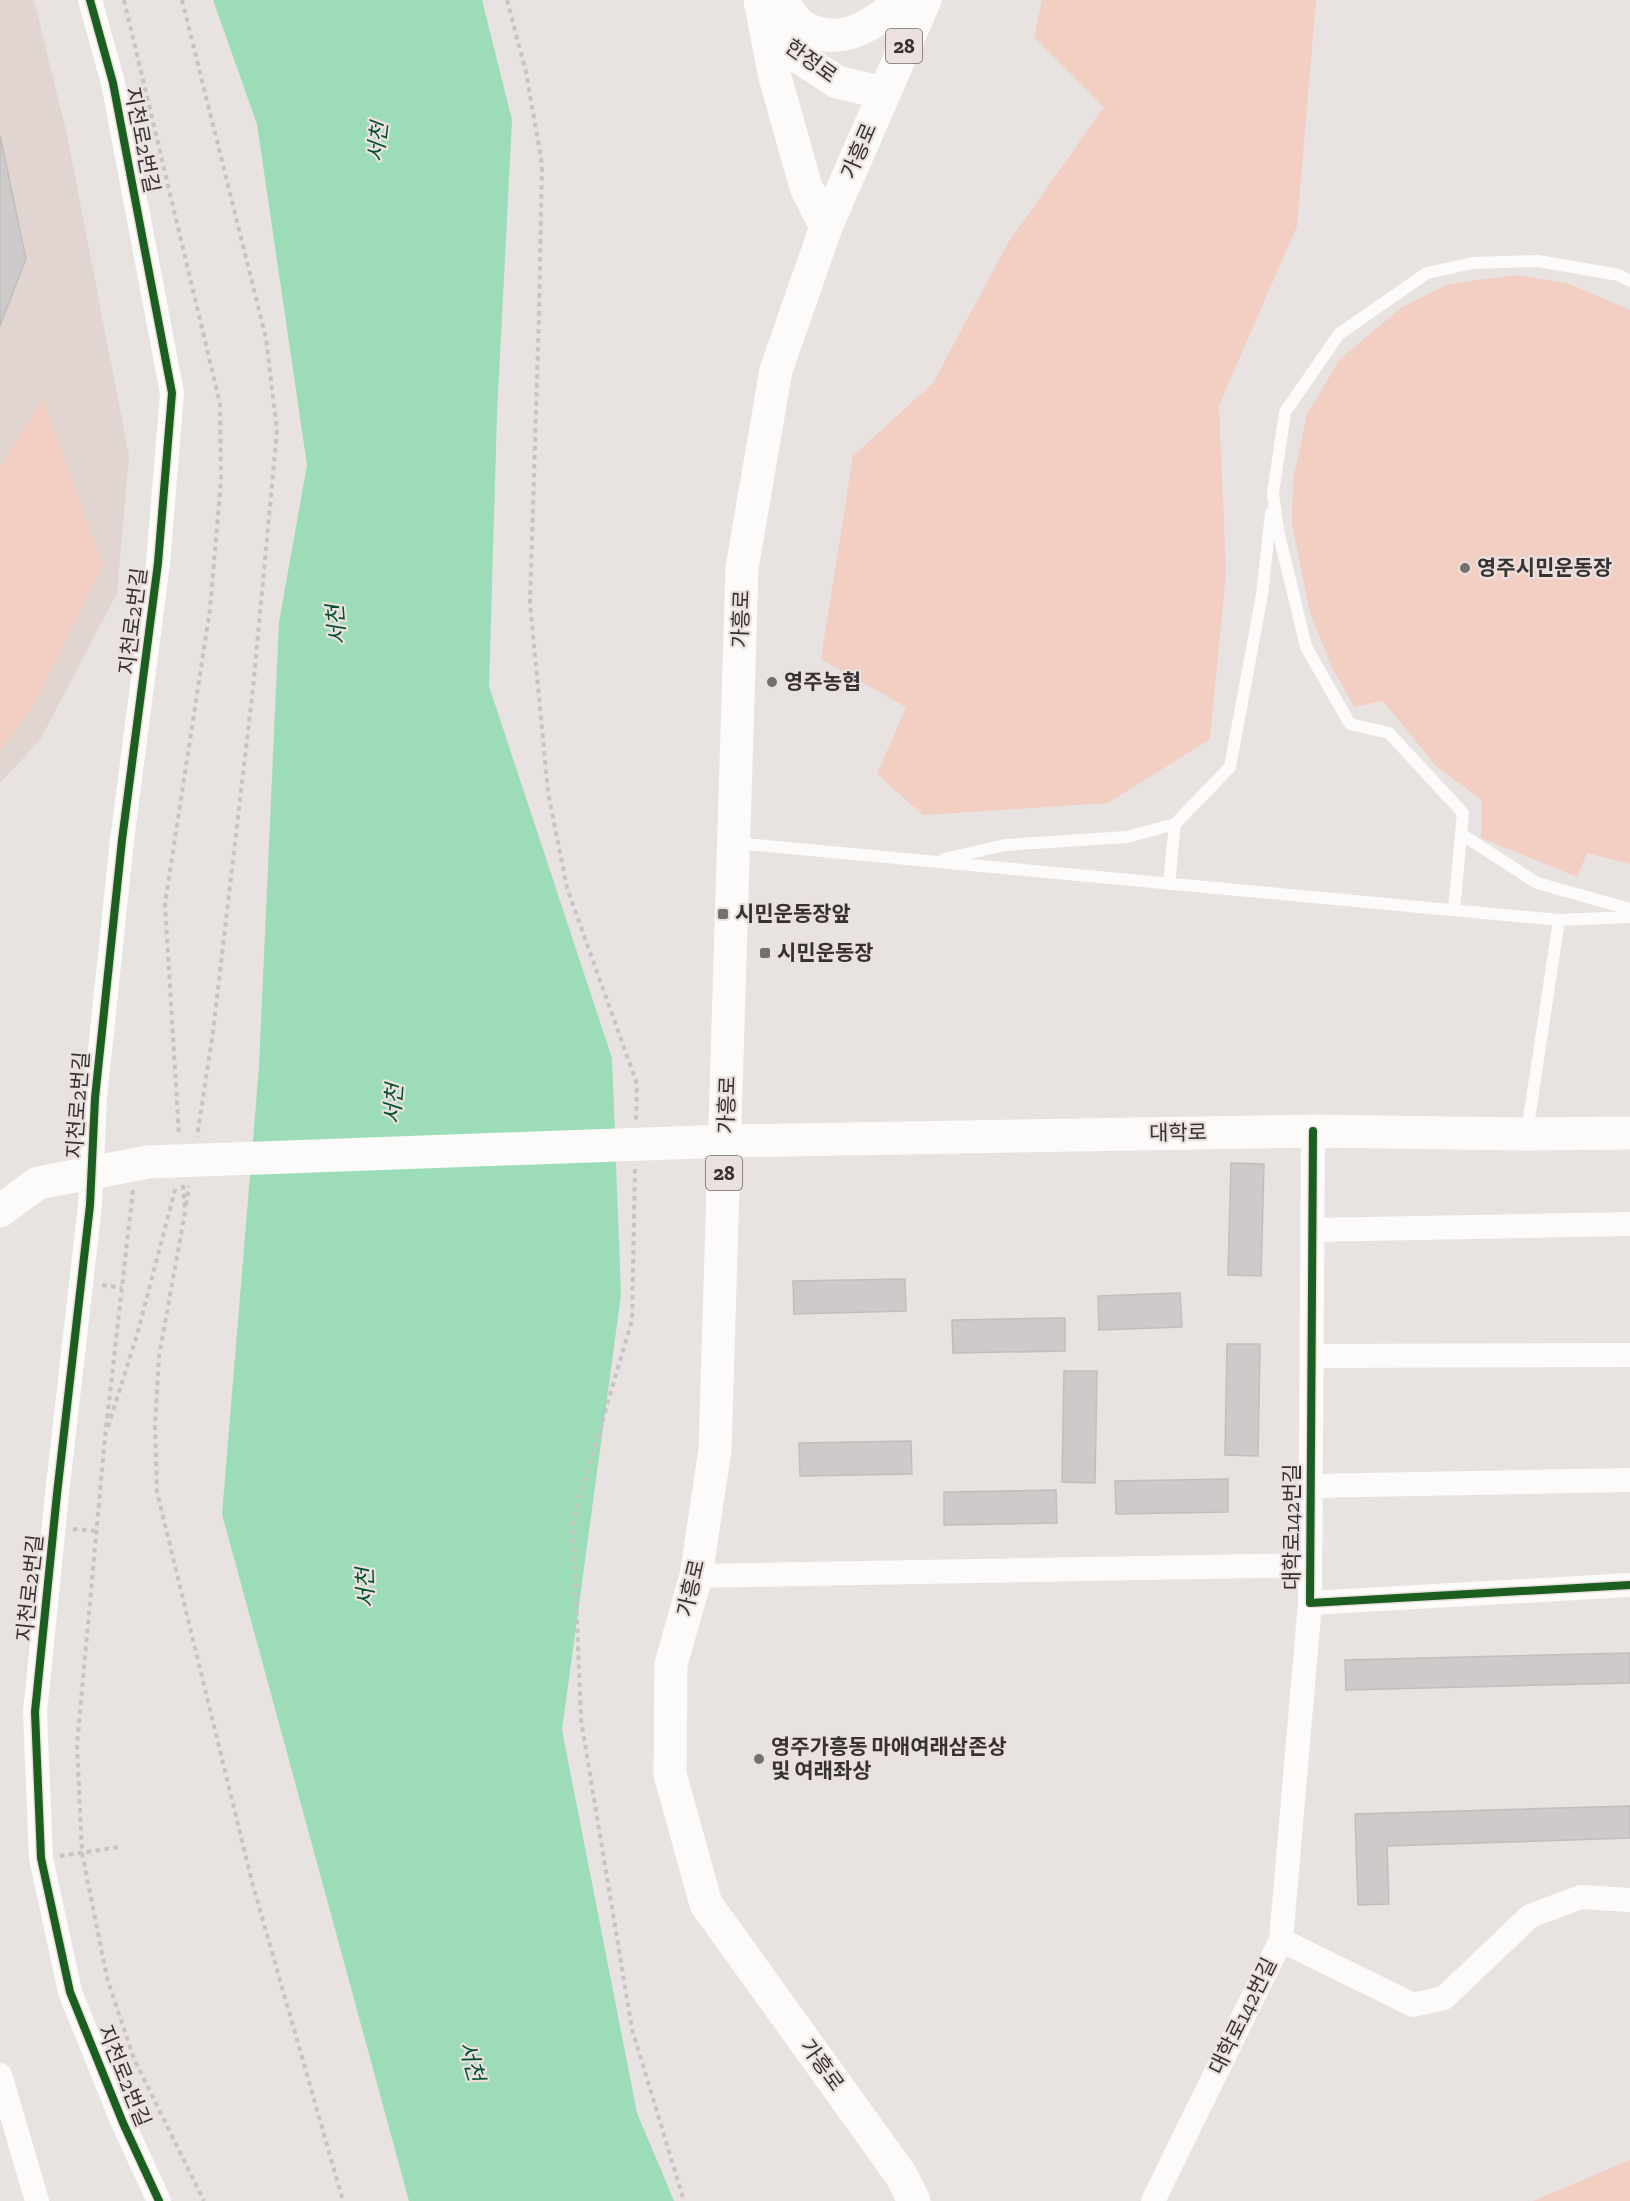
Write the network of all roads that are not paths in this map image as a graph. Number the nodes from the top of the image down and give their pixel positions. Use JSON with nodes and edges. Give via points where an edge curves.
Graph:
{"nodes":[{"id":1,"x":90,"y":0,"type":"edge"},
{"id":2,"x":761,"y":0,"type":"edge"},
{"id":3,"x":781,"y":0,"type":"edge"},
{"id":4,"x":904,"y":0,"type":"edge"},
{"id":5,"x":924,"y":0,"type":"edge"},
{"id":6,"x":884,"y":93,"type":"junction"},
{"id":7,"x":826,"y":227,"type":"junction"},
{"id":8,"x":1630,"y":281,"type":"edge"},
{"id":9,"x":1273,"y":494,"type":"junction"},
{"id":10,"x":1175,"y":824,"type":"junction"},
{"id":11,"x":1461,"y":834,"type":"junction"},
{"id":12,"x":734,"y":843,"type":"junction"},
{"id":13,"x":934,"y":862,"type":"junction"},
{"id":14,"x":1169,"y":884,"type":"junction"},
{"id":15,"x":1630,"y":909,"type":"edge"},
{"id":16,"x":1454,"y":910,"type":"junction"},
{"id":17,"x":1630,"y":917,"type":"edge"},
{"id":18,"x":1559,"y":920,"type":"junction"},
{"id":19,"x":1313,"y":1131,"type":"junction"},
{"id":20,"x":1630,"y":1133,"type":"edge"},
{"id":21,"x":1527,"y":1134,"type":"junction"},
{"id":22,"x":726,"y":1141,"type":"junction"},
{"id":23,"x":0,"y":1211,"type":"edge"},
{"id":24,"x":1630,"y":1224,"type":"edge"},
{"id":25,"x":1312,"y":1230,"type":"junction"},
{"id":26,"x":1630,"y":1355,"type":"edge"},
{"id":27,"x":1312,"y":1356,"type":"junction"},
{"id":28,"x":1630,"y":1480,"type":"edge"},
{"id":29,"x":1311,"y":1486,"type":"junction"},
{"id":30,"x":1310,"y":1565,"type":"junction"},
{"id":31,"x":696,"y":1576,"type":"junction"},
{"id":32,"x":1630,"y":1585,"type":"edge"},
{"id":33,"x":1310,"y":1604,"type":"junction"},
{"id":34,"x":1630,"y":1900,"type":"edge"},
{"id":35,"x":1281,"y":1940,"type":"junction"},
{"id":36,"x":0,"y":2075,"type":"edge"},
{"id":37,"x":37,"y":2201,"type":"edge"},
{"id":38,"x":159,"y":2201,"type":"edge"},
{"id":39,"x":915,"y":2201,"type":"edge"},
{"id":40,"x":1153,"y":2201,"type":"edge"}],
"edges":[{"from":1,"to":38,"type":"street","name":"지천로2번길","via":[[113,83],[172,393],[159,563],[120,864],[95,1098],[90,1205],[35,1712],[41,1857],[70,1992]]},
{"from":2,"to":6,"type":"main road","name":"한정로","via":[[777,36],[802,59],[837,82]]},
{"from":2,"to":7,"type":"main road","via":[[775,77],[806,187]]},
{"from":3,"to":4,"type":"main road","via":[[800,25],[837,36],[877,21]]},
{"from":5,"to":6,"type":"main road","name":"가흥로","number":"28"},
{"from":6,"to":7,"type":"main road","name":"가흥로","number":"28"},
{"from":7,"to":12,"type":"main road","name":"가흥로","number":"28","via":[[776,370],[742,568]]},
{"from":8,"to":9,"type":"lane","via":[[1619,275],[1538,261],[1473,263],[1427,273],[1339,334],[1285,412]]},
{"from":9,"to":10,"type":"lane","via":[[1262,595],[1230,766]]},
{"from":9,"to":11,"type":"lane","via":[[1306,647],[1350,724],[1389,733],[1463,813]]},
{"from":10,"to":13,"type":"lane","via":[[1127,837],[1005,845]]},
{"from":10,"to":14,"type":"lane"},
{"from":11,"to":15,"type":"lane","via":[[1537,883]]},
{"from":11,"to":16,"type":"lane"},
{"from":12,"to":13,"type":"lane"},
{"from":12,"to":22,"type":"main road","name":"가흥로","number":"28"},
{"from":13,"to":14,"type":"lane"},
{"from":14,"to":16,"type":"lane"},
{"from":16,"to":18,"type":"lane"},
{"from":17,"to":18,"type":"lane"},
{"from":18,"to":21,"type":"lane"},
{"from":19,"to":21,"type":"main road","name":"대학로"},
{"from":19,"to":22,"type":"main road","name":"대학로"},
{"from":19,"to":25,"type":"street","name":"대학로142번길"},
{"from":20,"to":21,"type":"main road","name":"대학로"},
{"from":22,"to":23,"type":"main road","name":"대학로","via":[[132,1165],[38,1184]]},
{"from":22,"to":31,"type":"main road","name":"가흥로","number":"28","via":[[715,1450]]},
{"from":24,"to":25,"type":"street"},
{"from":25,"to":27,"type":"street","name":"대학로142번길"},
{"from":26,"to":27,"type":"street"},
{"from":27,"to":29,"type":"street","name":"대학로142번길"},
{"from":28,"to":29,"type":"street","name":"대학로142번길"},
{"from":29,"to":30,"type":"street","name":"대학로142번길"},
{"from":30,"to":31,"type":"street"},
{"from":30,"to":33,"type":"street","name":"대학로142번길"},
{"from":31,"to":39,"type":"main road","name":"가흥로","number":"28","via":[[671,1664],[670,1774],[706,1904],[901,2175]]},
{"from":32,"to":33,"type":"street","name":"대학로142번길"},
{"from":33,"to":35,"type":"street","name":"대학로142번길"},
{"from":34,"to":35,"type":"street","via":[[1581,1898],[1530,1916],[1443,1998],[1413,2005]]},
{"from":35,"to":40,"type":"street","name":"대학로142번길"},
{"from":36,"to":37,"type":"street"}]}
